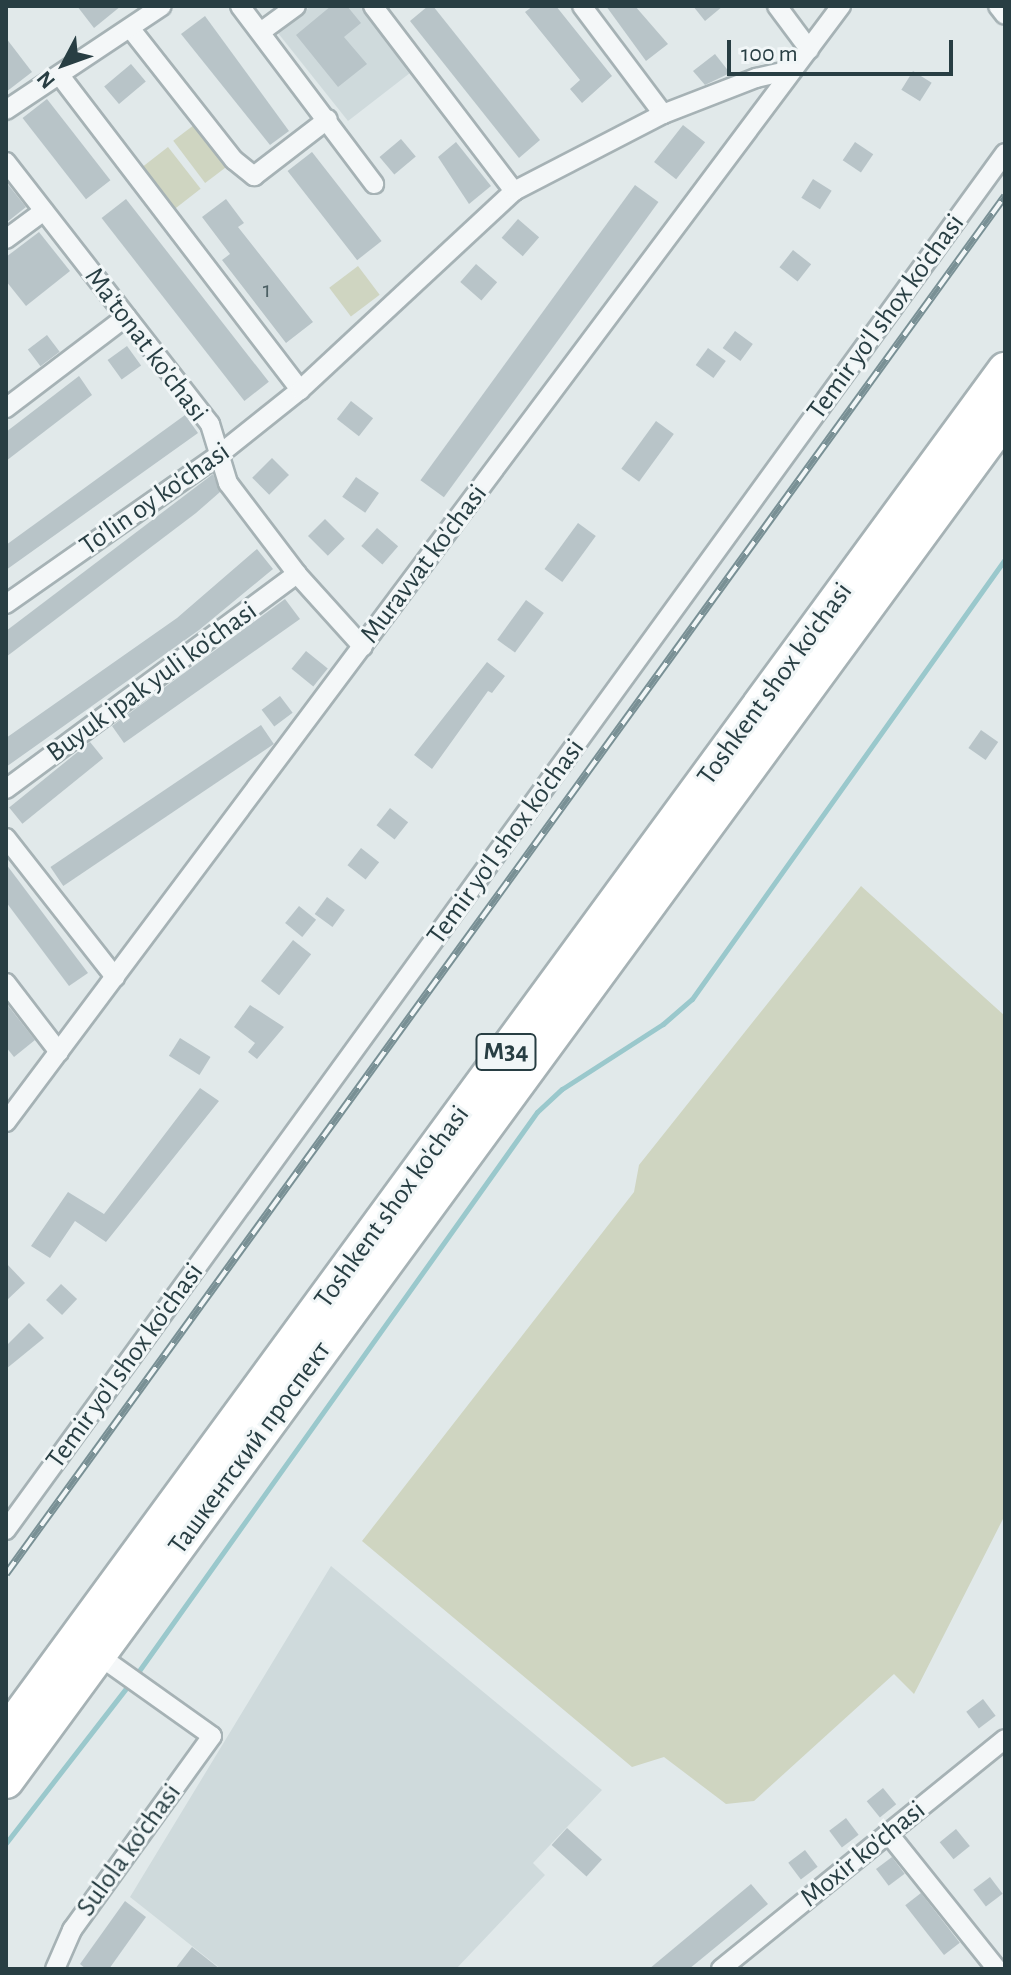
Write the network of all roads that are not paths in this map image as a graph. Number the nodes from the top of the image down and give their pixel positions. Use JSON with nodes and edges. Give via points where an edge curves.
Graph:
{"nodes":[{"id":1,"x":162,"y":6,"type":"edge"},
{"id":2,"x":240,"y":6,"type":"edge"},
{"id":3,"x":296,"y":6,"type":"edge"},
{"id":4,"x":373,"y":6,"type":"edge"},
{"id":5,"x":582,"y":6,"type":"edge"},
{"id":6,"x":777,"y":6,"type":"edge"},
{"id":7,"x":841,"y":6,"type":"edge"},
{"id":8,"x":998,"y":6,"type":"edge"},
{"id":9,"x":1005,"y":15,"type":"edge"},
{"id":10,"x":130,"y":28,"type":"junction"},
{"id":11,"x":262,"y":31,"type":"junction"},
{"id":12,"x":809,"y":49,"type":"junction"},
{"id":13,"x":792,"y":70,"type":"junction"},
{"id":14,"x":61,"y":77,"type":"junction"},
{"id":15,"x":6,"y":110,"type":"edge"},
{"id":16,"x":663,"y":114,"type":"junction"},
{"id":17,"x":328,"y":119,"type":"junction"},
{"id":18,"x":1005,"y":153,"type":"edge"},
{"id":19,"x":6,"y":162,"type":"edge"},
{"id":20,"x":374,"y":184,"type":"dead end"},
{"id":21,"x":514,"y":191,"type":"junction"},
{"id":22,"x":44,"y":211,"type":"junction"},
{"id":23,"x":6,"y":239,"type":"edge"},
{"id":24,"x":126,"y":317,"type":"junction"},
{"id":25,"x":1005,"y":370,"type":"edge"},
{"id":26,"x":300,"y":390,"type":"junction"},
{"id":27,"x":6,"y":408,"type":"edge"},
{"id":28,"x":1005,"y":418,"type":"edge"},
{"id":29,"x":216,"y":457,"type":"junction"},
{"id":30,"x":297,"y":574,"type":"junction"},
{"id":31,"x":6,"y":604,"type":"edge"},
{"id":32,"x":363,"y":647,"type":"junction"},
{"id":33,"x":6,"y":789,"type":"edge"},
{"id":34,"x":6,"y":838,"type":"edge"},
{"id":35,"x":115,"y":977,"type":"junction"},
{"id":36,"x":6,"y":983,"type":"edge"},
{"id":37,"x":59,"y":1052,"type":"junction"},
{"id":38,"x":6,"y":1122,"type":"edge"},
{"id":39,"x":6,"y":1530,"type":"edge"},
{"id":40,"x":110,"y":1663,"type":"junction"},
{"id":41,"x":6,"y":1734,"type":"edge"},
{"id":42,"x":1005,"y":1739,"type":"edge"},
{"id":43,"x":6,"y":1781,"type":"edge"},
{"id":44,"x":888,"y":1833,"type":"junction"},
{"id":45,"x":55,"y":1969,"type":"edge"},
{"id":46,"x":721,"y":1969,"type":"edge"},
{"id":47,"x":997,"y":1969,"type":"edge"}],
"edges":[{"from":1,"to":10,"type":"street"},
{"from":2,"to":11,"type":"street"},
{"from":3,"to":11,"type":"street"},
{"from":4,"to":21,"type":"street"},
{"from":5,"to":16,"type":"street"},
{"from":6,"to":12,"type":"street"},
{"from":7,"to":12,"type":"street","name":"Muravvat ko'chasi"},
{"from":8,"to":9,"type":"street"},
{"from":10,"to":14,"type":"street"},
{"from":10,"to":17,"type":"street","via":[[234,160],[254,176]]},
{"from":11,"to":17,"type":"street"},
{"from":12,"to":13,"type":"street","name":"Muravvat ko'chasi"},
{"from":13,"to":16,"type":"street","name":"To'lin oy ko'chasi","via":[[756,78]]},
{"from":13,"to":32,"type":"street","name":"Muravvat ko'chasi"},
{"from":14,"to":15,"type":"street"},
{"from":14,"to":26,"type":"street"},
{"from":16,"to":21,"type":"street","name":"To'lin oy ko'chasi"},
{"from":17,"to":20,"type":"street"},
{"from":18,"to":39,"type":"street","name":"Temir yo'l shox ko'chasi"},
{"from":19,"to":22,"type":"street","name":"Ma'tonat ko'chasi"},
{"from":21,"to":26,"type":"street","name":"To'lin oy ko'chasi"},
{"from":22,"to":23,"type":"street"},
{"from":22,"to":24,"type":"street","name":"Ma'tonat ko'chasi"},
{"from":24,"to":27,"type":"street"},
{"from":24,"to":29,"type":"street","name":"Ma'tonat ko'chasi","via":[[210,424]]},
{"from":25,"to":41,"type":"highway","name":"Toshkent shox ko'chasi","number":"M34"},
{"from":26,"to":29,"type":"street","name":"To'lin oy ko'chasi"},
{"from":28,"to":40,"type":"highway","name":"Ташкентский проспект","number":"M34"},
{"from":29,"to":30,"type":"street","name":"Ma'tonat ko'chasi","via":[[228,483]]},
{"from":29,"to":31,"type":"street","name":"To'lin oy ko'chasi"},
{"from":30,"to":32,"type":"street","name":"Ma'tonat ko'chasi"},
{"from":30,"to":33,"type":"street","name":"Buyuk ipak yuli ko'chasi"},
{"from":32,"to":35,"type":"street","name":"Muravvat ko'chasi"},
{"from":34,"to":35,"type":"street"},
{"from":35,"to":37,"type":"street","name":"Muravvat ko'chasi"},
{"from":36,"to":37,"type":"street"},
{"from":37,"to":38,"type":"street","name":"Muravvat ko'chasi"},
{"from":40,"to":43,"type":"highway","name":"Ташкентский проспект","number":"M34"},
{"from":40,"to":45,"type":"street","name":"Sulola ko'chasi","via":[[212,1736],[72,1930]]},
{"from":42,"to":44,"type":"street","name":"Moxir ko'chasi"},
{"from":44,"to":46,"type":"street","name":"Moxir ko'chasi"},
{"from":44,"to":47,"type":"street"}]}
